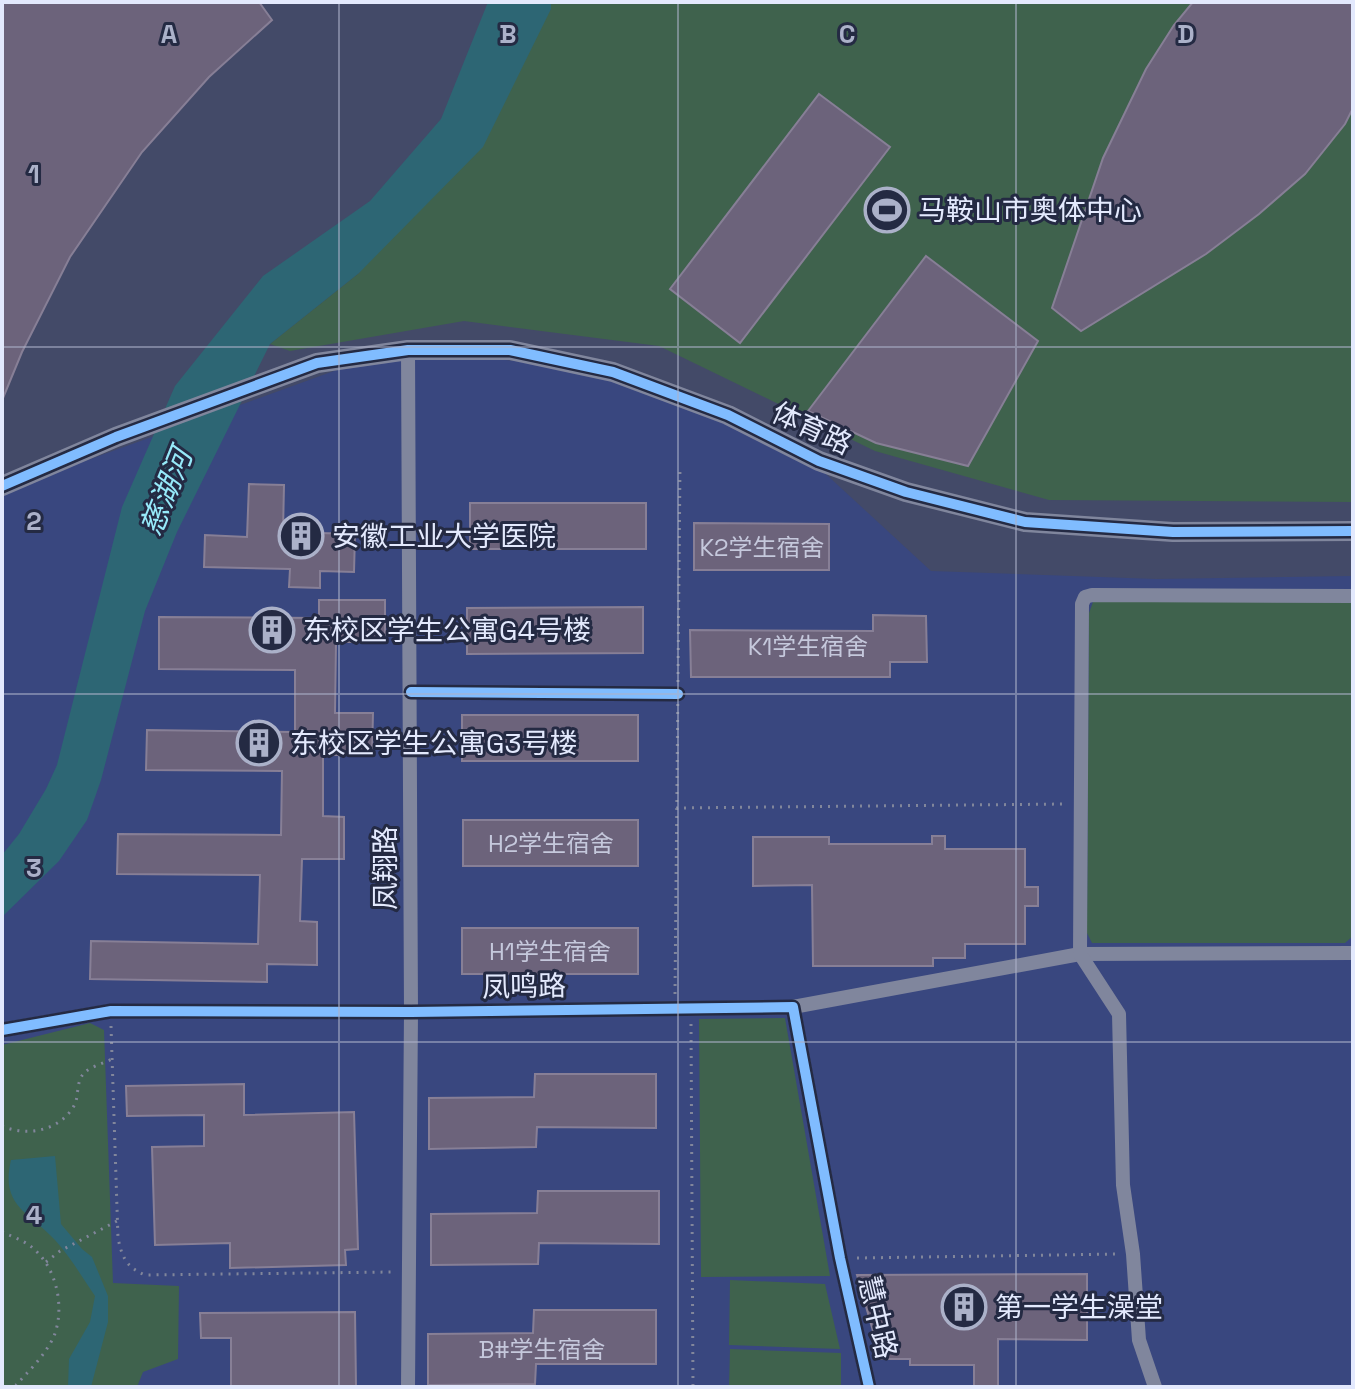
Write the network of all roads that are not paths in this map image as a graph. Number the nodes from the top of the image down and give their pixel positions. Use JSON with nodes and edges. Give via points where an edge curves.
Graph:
{"nodes":[{"id":1,"x":408,"y":350,"type":"junction"},
{"id":2,"x":2,"y":486,"type":"edge"},
{"id":3,"x":1353,"y":531,"type":"edge"},
{"id":4,"x":1353,"y":596,"type":"edge"},
{"id":5,"x":1353,"y":953,"type":"edge"},
{"id":6,"x":1080,"y":954,"type":"junction"},
{"id":7,"x":793,"y":1007,"type":"junction"},
{"id":8,"x":411,"y":1012,"type":"junction"},
{"id":9,"x":2,"y":1030,"type":"edge"},
{"id":10,"x":408,"y":1387,"type":"edge"},
{"id":11,"x":869,"y":1387,"type":"edge"},
{"id":12,"x":1155,"y":1387,"type":"edge"}],
"edges":[{"from":1,"to":2,"type":"street","name":"体育路","via":[[317,363],[116,437]]},
{"from":1,"to":3,"type":"street","name":"体育路","via":[[510,350],[613,372],[728,415],[819,461],[906,492],[1025,522],[1173,532]]},
{"from":1,"to":8,"type":"street","name":"凤翔路"},
{"from":4,"to":6,"type":"street","via":[[1085,597]]},
{"from":5,"to":6,"type":"street","name":"凤鸣路"},
{"from":6,"to":7,"type":"street","name":"凤鸣路"},
{"from":6,"to":12,"type":"street","via":[[1119,1014],[1123,1185],[1139,1340]]},
{"from":7,"to":8,"type":"street","name":"凤鸣路"},
{"from":7,"to":11,"type":"street","name":"慧中路"},
{"from":8,"to":9,"type":"street","name":"凤鸣路","via":[[111,1011]]},
{"from":8,"to":10,"type":"street","name":"凤翔路"}]}
